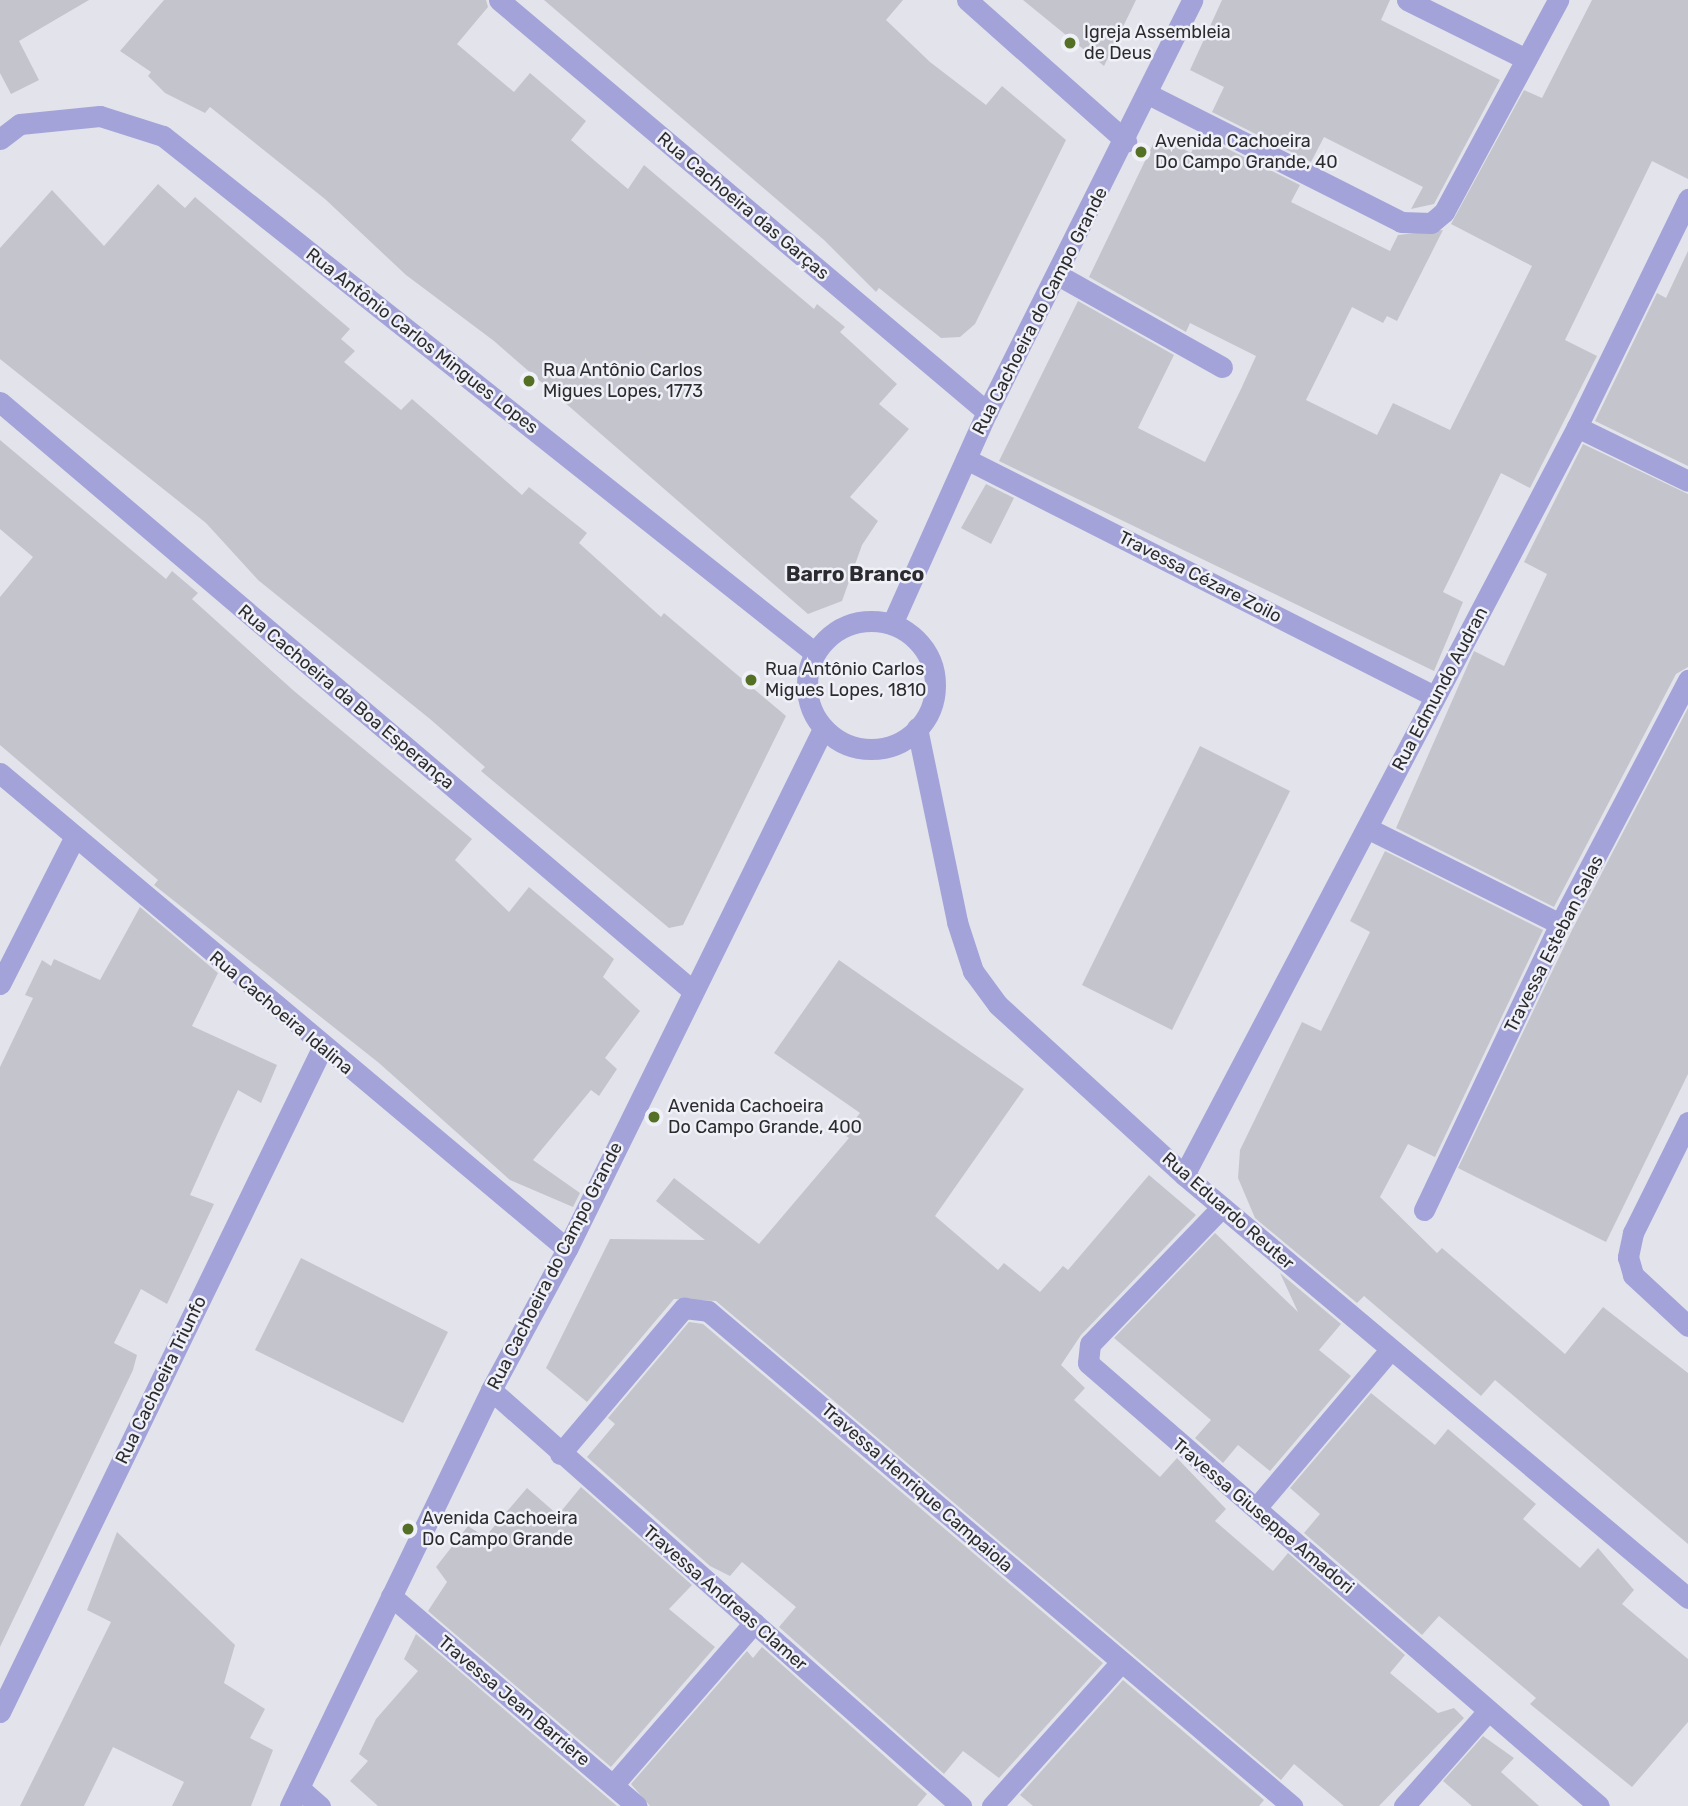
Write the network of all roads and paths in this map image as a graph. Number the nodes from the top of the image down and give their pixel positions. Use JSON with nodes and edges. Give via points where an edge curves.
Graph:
{"nodes":[{"id":1,"x":499,"y":0,"type":"edge"},
{"id":2,"x":967,"y":0,"type":"edge"},
{"id":3,"x":1192,"y":0,"type":"edge"},
{"id":4,"x":1407,"y":0,"type":"edge"},
{"id":5,"x":1558,"y":0,"type":"edge"},
{"id":6,"x":1448,"y":9,"type":"edge"},
{"id":7,"x":1526,"y":58,"type":"junction"},
{"id":8,"x":1150,"y":95,"type":"junction"},
{"id":9,"x":0,"y":139,"type":"edge"},
{"id":10,"x":1126,"y":141,"type":"junction"},
{"id":11,"x":1688,"y":200,"type":"edge"},
{"id":12,"x":1058,"y":275,"type":"junction"},
{"id":13,"x":1222,"y":367,"type":"dead end"},
{"id":14,"x":0,"y":402,"type":"edge"},
{"id":15,"x":987,"y":412,"type":"junction"},
{"id":16,"x":1577,"y":427,"type":"junction"},
{"id":17,"x":966,"y":458,"type":"junction"},
{"id":18,"x":1688,"y":481,"type":"edge"},
{"id":19,"x":892,"y":624,"type":"junction"},
{"id":20,"x":815,"y":653,"type":"junction"},
{"id":21,"x":1688,"y":680,"type":"edge"},
{"id":22,"x":1434,"y":696,"type":"junction"},
{"id":23,"x":917,"y":728,"type":"junction"},
{"id":24,"x":823,"y":729,"type":"junction"},
{"id":25,"x":1,"y":776,"type":"edge"},
{"id":26,"x":1367,"y":828,"type":"junction"},
{"id":27,"x":73,"y":840,"type":"junction"},
{"id":28,"x":1560,"y":924,"type":"junction"},
{"id":29,"x":0,"y":984,"type":"edge"},
{"id":30,"x":693,"y":991,"type":"junction"},
{"id":31,"x":322,"y":1048,"type":"junction"},
{"id":32,"x":1688,"y":1122,"type":"edge"},
{"id":33,"x":1184,"y":1175,"type":"junction"},
{"id":34,"x":1222,"y":1207,"type":"junction"},
{"id":35,"x":1424,"y":1210,"type":"dead end"},
{"id":36,"x":567,"y":1249,"type":"junction"},
{"id":37,"x":1688,"y":1326,"type":"edge"},
{"id":38,"x":1390,"y":1350,"type":"junction"},
{"id":39,"x":491,"y":1390,"type":"junction"},
{"id":40,"x":560,"y":1454,"type":"junction"},
{"id":41,"x":1256,"y":1508,"type":"junction"},
{"id":42,"x":391,"y":1596,"type":"junction"},
{"id":43,"x":1688,"y":1598,"type":"edge"},
{"id":44,"x":754,"y":1623,"type":"junction"},
{"id":45,"x":1121,"y":1662,"type":"junction"},
{"id":46,"x":1488,"y":1711,"type":"junction"},
{"id":47,"x":0,"y":1712,"type":"edge"},
{"id":48,"x":613,"y":1785,"type":"junction"},
{"id":49,"x":295,"y":1797,"type":"edge"},
{"id":50,"x":320,"y":1806,"type":"edge"},
{"id":51,"x":637,"y":1806,"type":"edge"},
{"id":52,"x":961,"y":1806,"type":"edge"},
{"id":53,"x":992,"y":1806,"type":"edge"},
{"id":54,"x":1292,"y":1806,"type":"edge"},
{"id":55,"x":1405,"y":1806,"type":"edge"},
{"id":56,"x":1599,"y":1806,"type":"edge"}],
"edges":[{"from":1,"to":15,"type":"street","name":"Rua Cachoeira das Garças"},
{"from":2,"to":10,"type":"street"},
{"from":3,"to":8,"type":"street","name":"Rua Cachoeira do Campo Grande"},
{"from":4,"to":6,"type":"street"},
{"from":5,"to":7,"type":"street"},
{"from":6,"to":7,"type":"street"},
{"from":7,"to":8,"type":"street","via":[[1444,212],[1417,225]]},
{"from":8,"to":10,"type":"street","name":"Rua Cachoeira do Campo Grande"},
{"from":9,"to":20,"type":"street","name":"Rua Antônio Carlos Mingues Lopes","via":[[20,124],[100,116],[163,136]]},
{"from":10,"to":12,"type":"street","name":"Rua Cachoeira do Campo Grande"},
{"from":11,"to":16,"type":"street","name":"Rua Edmundo Audran"},
{"from":12,"to":13,"type":"street"},
{"from":12,"to":15,"type":"street","name":"Rua Cachoeira do Campo Grande"},
{"from":14,"to":30,"type":"street","name":"Rua Cachoeira da Boa Esperança"},
{"from":15,"to":17,"type":"street","name":"Rua Cachoeira do Campo Grande"},
{"from":16,"to":18,"type":"street"},
{"from":16,"to":22,"type":"street","name":"Rua Edmundo Audran"},
{"from":17,"to":19,"type":"street","name":"Rua Cachoeira do Campo Grande"},
{"from":17,"to":22,"type":"street","name":"Travessa Cézare Zoilo"},
{"from":19,"to":20,"type":"street","via":[[848,624]]},
{"from":19,"to":23,"type":"street","via":[[926,651],[934,672],[935,694]]},
{"from":20,"to":24,"type":"street","via":[[806,692]]},
{"from":21,"to":28,"type":"street","name":"Travessa Esteban Salas"},
{"from":22,"to":26,"type":"street","name":"Rua Edmundo Audran"},
{"from":23,"to":24,"type":"street","via":[[878,749],[848,745]]},
{"from":23,"to":33,"type":"street","name":"Rua Eduardo Reuter","via":[[973,971],[998,1005]]},
{"from":24,"to":30,"type":"street","name":"Rua Cachoeira do Campo Grande"},
{"from":25,"to":27,"type":"street","name":"Rua Cachoeira Idalina"},
{"from":26,"to":28,"type":"street"},
{"from":26,"to":33,"type":"street","name":"Rua Edmundo Audran"},
{"from":27,"to":29,"type":"street"},
{"from":27,"to":31,"type":"street","name":"Rua Cachoeira Idalina"},
{"from":28,"to":35,"type":"street","name":"Travessa Esteban Salas"},
{"from":30,"to":36,"type":"street","name":"Rua Cachoeira do Campo Grande"},
{"from":31,"to":36,"type":"street","name":"Rua Cachoeira Idalina"},
{"from":31,"to":47,"type":"street","name":"Rua Cachoeira Triunfo"},
{"from":32,"to":37,"type":"street","via":[[1633,1233],[1628,1257],[1633,1275]]},
{"from":33,"to":34,"type":"street","name":"Rua Eduardo Reuter"},
{"from":34,"to":38,"type":"street","name":"Rua Eduardo Reuter"},
{"from":34,"to":41,"type":"street","name":"Travessa Giuseppe Amadori","via":[[1087,1352],[1097,1376]]},
{"from":36,"to":39,"type":"street","name":"Rua Cachoeira do Campo Grande"},
{"from":38,"to":41,"type":"street"},
{"from":38,"to":43,"type":"street","name":"Rua Eduardo Reuter"},
{"from":39,"to":40,"type":"street","name":"Travessa Andreas Clamer"},
{"from":39,"to":42,"type":"street","name":"Rua Cachoeira do Campo Grande"},
{"from":40,"to":44,"type":"street","name":"Travessa Andreas Clamer"},
{"from":40,"to":45,"type":"street","name":"Travessa Henrique Campaiola","via":[[684,1308],[694,1306],[724,1322]]},
{"from":41,"to":46,"type":"street","name":"Travessa Giuseppe Amadori"},
{"from":42,"to":48,"type":"street","name":"Travessa Jean Barriere"},
{"from":42,"to":49,"type":"street","name":"Rua Cachoeira do Campo Grande"},
{"from":44,"to":48,"type":"street"},
{"from":44,"to":52,"type":"street","name":"Travessa Andreas Clamer"},
{"from":45,"to":53,"type":"street"},
{"from":45,"to":54,"type":"street","name":"Travessa Henrique Campaiola"},
{"from":46,"to":55,"type":"street"},
{"from":46,"to":56,"type":"street","name":"Travessa Giuseppe Amadori"},
{"from":48,"to":51,"type":"street","name":"Travessa Jean Barriere"},
{"from":49,"to":50,"type":"street"}]}
